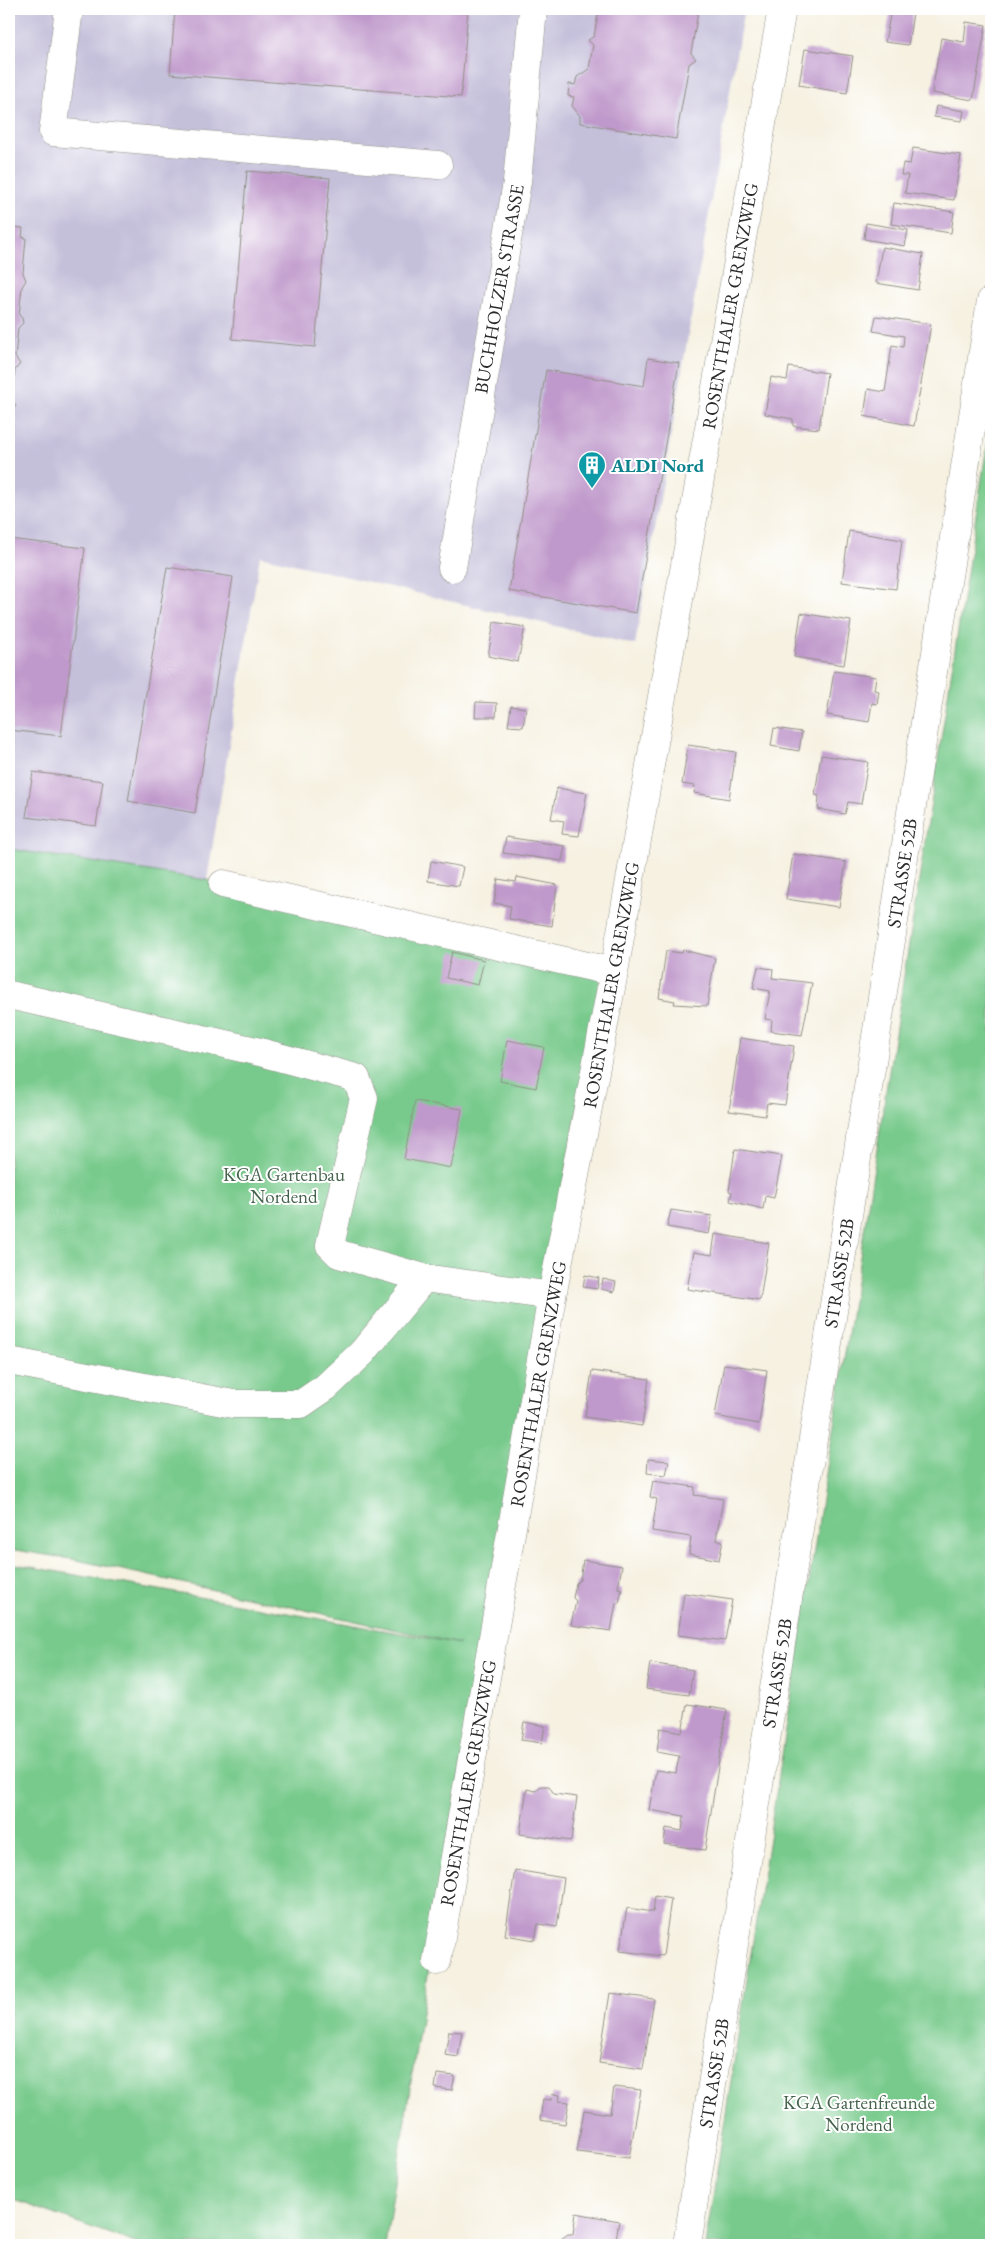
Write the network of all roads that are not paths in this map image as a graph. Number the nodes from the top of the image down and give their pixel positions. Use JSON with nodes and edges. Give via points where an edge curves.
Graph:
{"nodes":[{"id":1,"x":69,"y":9,"type":"edge"},
{"id":2,"x":533,"y":9,"type":"edge"},
{"id":3,"x":782,"y":9,"type":"edge"},
{"id":4,"x":438,"y":166,"type":"dead end"},
{"id":5,"x":991,"y":301,"type":"edge"},
{"id":6,"x":452,"y":568,"type":"dead end"},
{"id":7,"x":223,"y":884,"type":"dead end"},
{"id":8,"x":614,"y":972,"type":"junction"},
{"id":9,"x":9,"y":995,"type":"edge"},
{"id":10,"x":424,"y":1278,"type":"junction"},
{"id":11,"x":552,"y":1296,"type":"junction"},
{"id":12,"x":9,"y":1361,"type":"edge"},
{"id":13,"x":437,"y":1961,"type":"dead end"},
{"id":14,"x":687,"y":2245,"type":"edge"}],
"edges":[{"from":1,"to":4,"type":"street","via":[[53,132]]},
{"from":2,"to":6,"type":"street","name":"BUCHHOLZER STRASSE","via":[[517,182]]},
{"from":3,"to":8,"type":"street","name":"ROSENTHALER GRENZWEG"},
{"from":5,"to":14,"type":"street","name":"STRASSE 52B"},
{"from":7,"to":8,"type":"street"},
{"from":8,"to":11,"type":"street","name":"ROSENTHALER GRENZWEG"},
{"from":9,"to":10,"type":"street","via":[[260,1052],[356,1078],[364,1098],[330,1245],[339,1254]]},
{"from":10,"to":11,"type":"street"},
{"from":10,"to":12,"type":"street","via":[[362,1354],[326,1387],[301,1404],[233,1404]]},
{"from":11,"to":13,"type":"street","name":"ROSENTHALER GRENZWEG"}]}
